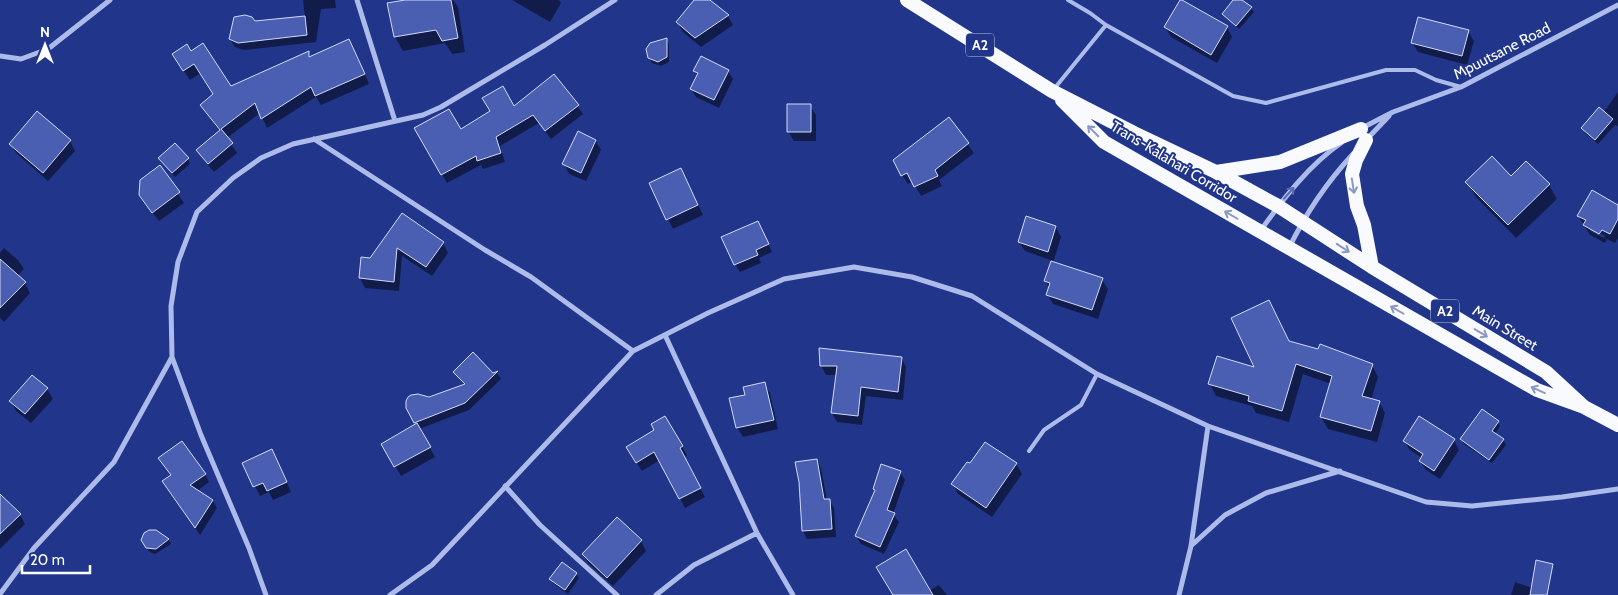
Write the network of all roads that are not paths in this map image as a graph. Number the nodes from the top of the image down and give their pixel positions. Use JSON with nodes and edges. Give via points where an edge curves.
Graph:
{"nodes":[{"id":1,"x":110,"y":0,"type":"edge"},
{"id":2,"x":357,"y":0,"type":"edge"},
{"id":3,"x":615,"y":0,"type":"edge"},
{"id":4,"x":907,"y":0,"type":"edge"},
{"id":5,"x":1068,"y":0,"type":"edge"},
{"id":6,"x":1618,"y":5,"type":"edge"},
{"id":7,"x":1106,"y":25,"type":"junction"},
{"id":8,"x":0,"y":56,"type":"edge"},
{"id":9,"x":1461,"y":87,"type":"junction"},
{"id":10,"x":1052,"y":91,"type":"junction"},
{"id":11,"x":1393,"y":112,"type":"junction"},
{"id":12,"x":395,"y":121,"type":"junction"},
{"id":13,"x":1363,"y":134,"type":"junction"},
{"id":14,"x":314,"y":139,"type":"junction"},
{"id":15,"x":1216,"y":172,"type":"junction"},
{"id":16,"x":1278,"y":206,"type":"junction"},
{"id":17,"x":1302,"y":221,"type":"junction"},
{"id":18,"x":1260,"y":232,"type":"junction"},
{"id":19,"x":1289,"y":248,"type":"junction"},
{"id":20,"x":1372,"y":267,"type":"junction"},
{"id":21,"x":665,"y":335,"type":"junction"},
{"id":22,"x":633,"y":351,"type":"junction"},
{"id":23,"x":172,"y":358,"type":"junction"},
{"id":24,"x":1097,"y":374,"type":"junction"},
{"id":25,"x":1584,"y":406,"type":"junction"},
{"id":26,"x":1208,"y":426,"type":"junction"},
{"id":27,"x":1618,"y":426,"type":"edge"},
{"id":28,"x":1030,"y":452,"type":"dead end"},
{"id":29,"x":1340,"y":471,"type":"junction"},
{"id":30,"x":505,"y":486,"type":"junction"},
{"id":31,"x":1618,"y":488,"type":"edge"},
{"id":32,"x":758,"y":533,"type":"junction"},
{"id":33,"x":1191,"y":546,"type":"junction"},
{"id":34,"x":0,"y":594,"type":"edge"},
{"id":35,"x":266,"y":595,"type":"edge"},
{"id":36,"x":390,"y":595,"type":"edge"},
{"id":37,"x":617,"y":595,"type":"edge"},
{"id":38,"x":656,"y":595,"type":"edge"},
{"id":39,"x":793,"y":595,"type":"edge"},
{"id":40,"x":1179,"y":595,"type":"edge"}],
"edges":[{"from":1,"to":8,"type":"street","via":[[48,49],[21,60]]},
{"from":2,"to":12,"type":"street"},
{"from":3,"to":12,"type":"street","via":[[441,107]]},
{"from":4,"to":10,"type":"highway","name":"Trans-Kalahari Corridor","number":"A2"},
{"from":5,"to":7,"type":"lane"},
{"from":6,"to":9,"type":"street","name":"Mpuutsane Road"},
{"from":7,"to":9,"type":"lane","via":[[1233,96],[1266,102],[1386,70],[1415,70]]},
{"from":7,"to":10,"type":"lane"},
{"from":9,"to":11,"type":"street","name":"Mpuutsane Road"},
{"from":10,"to":15,"type":"highway","name":"Trans-Kalahari Corridor","number":"A2"},
{"from":18,"to":10,"type":"highway","name":"Trans-Kalahari Corridor","number":"A2","one_way":true,"via":[[1104,142]]},
{"from":11,"to":13,"type":"street","name":"Mpuutsane Road"},
{"from":11,"to":13,"type":"street","name":"Mpuutsane Road"},
{"from":12,"to":14,"type":"street"},
{"from":13,"to":15,"type":"highway","via":[[1280,162]]},
{"from":16,"to":13,"type":"street","name":"Mpuutsane Road","one_way":true,"via":[[1336,146]]},
{"from":13,"to":17,"type":"street","name":"Mpuutsane Road"},
{"from":13,"to":20,"type":"highway","one_way":true,"via":[[1352,174]]},
{"from":14,"to":22,"type":"street","via":[[530,277]]},
{"from":14,"to":23,"type":"street","via":[[261,158],[233,178],[197,212],[178,262],[171,306]]},
{"from":15,"to":16,"type":"highway","name":"Trans-Kalahari Corridor","number":"A2"},
{"from":16,"to":17,"type":"highway","name":"Trans-Kalahari Corridor","number":"A2"},
{"from":16,"to":18,"type":"street","name":"Mpuutsane Road"},
{"from":17,"to":19,"type":"street","name":"Mpuutsane Road"},
{"from":17,"to":20,"type":"highway","name":"Main Street","number":"A2","one_way":true},
{"from":18,"to":19,"type":"highway","name":"Trans-Kalahari Corridor","number":"A2"},
{"from":25,"to":19,"type":"highway","name":"Main Street","number":"A2","one_way":true,"via":[[1537,390]]},
{"from":20,"to":25,"type":"highway","name":"Main Street","number":"A2","one_way":true,"via":[[1546,372]]},
{"from":21,"to":22,"type":"street"},
{"from":21,"to":24,"type":"street","via":[[784,279],[854,267],[912,277],[972,296]]},
{"from":21,"to":32,"type":"street"},
{"from":22,"to":30,"type":"street"},
{"from":23,"to":34,"type":"street","via":[[114,462],[34,548]]},
{"from":23,"to":35,"type":"street"},
{"from":24,"to":26,"type":"street"},
{"from":24,"to":28,"type":"lane","via":[[1081,405],[1044,430]]},
{"from":25,"to":27,"type":"highway","name":"Main Street","number":"A2"},
{"from":26,"to":29,"type":"street"},
{"from":26,"to":33,"type":"street"},
{"from":29,"to":31,"type":"street","via":[[1426,502],[1472,506],[1562,498]]},
{"from":29,"to":33,"type":"street","via":[[1266,493],[1225,516]]},
{"from":30,"to":36,"type":"street","via":[[432,565]]},
{"from":30,"to":37,"type":"street","via":[[540,525]]},
{"from":32,"to":38,"type":"street","via":[[694,565]]},
{"from":32,"to":39,"type":"street"},
{"from":33,"to":40,"type":"street"}]}
